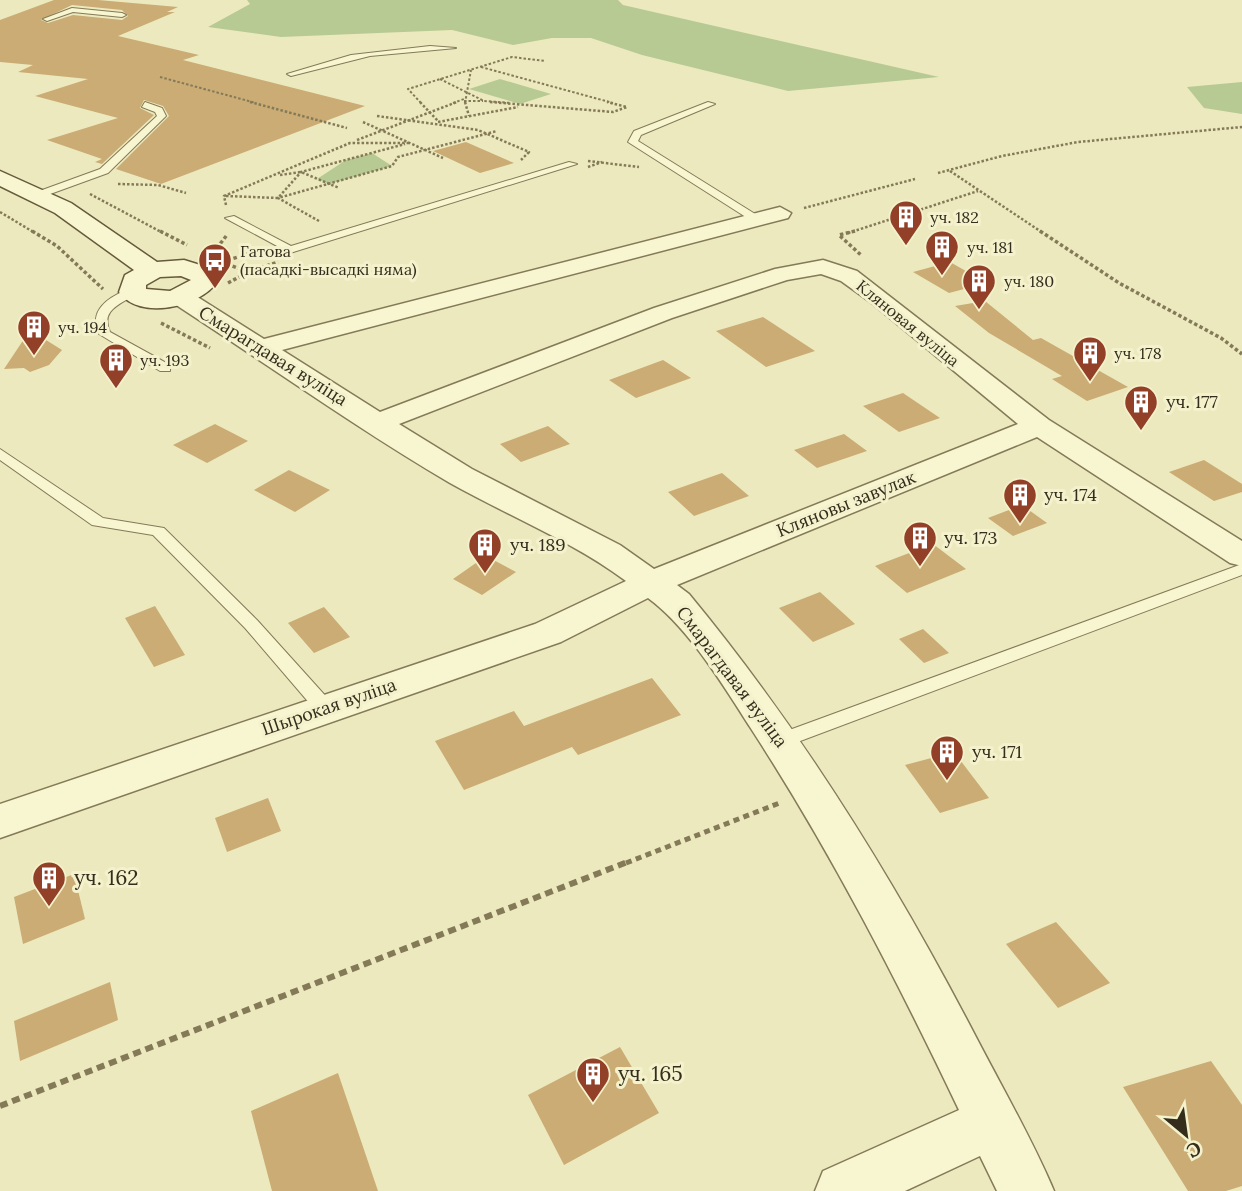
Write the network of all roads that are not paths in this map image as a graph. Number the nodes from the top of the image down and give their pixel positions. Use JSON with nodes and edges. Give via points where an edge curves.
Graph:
{"nodes":[{"id":1,"x":47,"y":19,"type":"dead end"},
{"id":2,"x":97,"y":24,"type":"dead end"},
{"id":3,"x":452,"y":48,"type":"dead end"},
{"id":4,"x":292,"y":74,"type":"dead end"},
{"id":5,"x":711,"y":104,"type":"dead end"},
{"id":6,"x":145,"y":105,"type":"dead end"},
{"id":7,"x":572,"y":164,"type":"dead end"},
{"id":8,"x":0,"y":178,"type":"edge"},
{"id":9,"x":38,"y":195,"type":"junction"},
{"id":10,"x":780,"y":213,"type":"road end"},
{"id":11,"x":230,"y":218,"type":"road end"},
{"id":12,"x":757,"y":219,"type":"junction"},
{"id":13,"x":166,"y":284,"type":"junction"},
{"id":14,"x":132,"y":292,"type":"junction"},
{"id":15,"x":262,"y":347,"type":"junction"},
{"id":16,"x":165,"y":368,"type":"dead end"},
{"id":17,"x":376,"y":422,"type":"junction"},
{"id":18,"x":1039,"y":426,"type":"junction"},
{"id":19,"x":0,"y":453,"type":"edge"},
{"id":20,"x":1242,"y":556,"type":"edge"},
{"id":21,"x":1242,"y":569,"type":"edge"},
{"id":22,"x":653,"y":582,"type":"junction"},
{"id":23,"x":324,"y":708,"type":"junction"},
{"id":24,"x":780,"y":741,"type":"junction"},
{"id":25,"x":0,"y":821,"type":"edge"},
{"id":26,"x":990,"y":1123,"type":"junction"},
{"id":27,"x":843,"y":1191,"type":"edge"},
{"id":28,"x":1026,"y":1191,"type":"edge"}],
"edges":[{"from":1,"to":2,"type":"lane","via":[[72,10],[122,15]]},
{"from":3,"to":4,"type":"lane","via":[[352,55]]},
{"from":5,"to":12,"type":"lane","via":[[637,133],[633,142]]},
{"from":6,"to":9,"type":"lane","via":[[162,116],[104,171]]},
{"from":7,"to":11,"type":"lane","via":[[290,250]]},
{"from":8,"to":9,"type":"street"},
{"from":9,"to":13,"type":"street","via":[[63,208]]},
{"from":10,"to":12,"type":"street"},
{"from":12,"to":15,"type":"street"},
{"from":13,"to":14,"type":"street","via":[[146,298]]},
{"from":13,"to":14,"type":"street","via":[[134,281]]},
{"from":13,"to":15,"type":"street","name":"Смарагдавая вуліца"},
{"from":14,"to":16,"type":"lane","via":[[109,303],[100,318],[101,326],[105,334]]},
{"from":15,"to":17,"type":"street","name":"Смарагдавая вуліца"},
{"from":17,"to":18,"type":"street","name":"Кляновая вуліца","via":[[663,313],[783,274],[823,267],[849,276],[882,299]]},
{"from":17,"to":22,"type":"street","name":"Смарагдавая вуліца","via":[[461,476],[597,546]]},
{"from":18,"to":20,"type":"street","name":"Кляновая вуліца"},
{"from":18,"to":22,"type":"street","name":"Кляновы завулак"},
{"from":19,"to":23,"type":"lane","via":[[98,522],[158,531],[251,624]]},
{"from":21,"to":24,"type":"lane"},
{"from":22,"to":23,"type":"street","name":"Шырокая вуліца","via":[[548,633]]},
{"from":22,"to":24,"type":"street","name":"Смарагдавая вуліца","via":[[677,602],[709,642]]},
{"from":23,"to":25,"type":"street","name":"Шырокая вуліца"},
{"from":24,"to":26,"type":"street","name":"Смарагдавая вуліца","via":[[913,962]]},
{"from":26,"to":27,"type":"street"},
{"from":26,"to":28,"type":"street","name":"Смарагдавая вуліца"}]}
